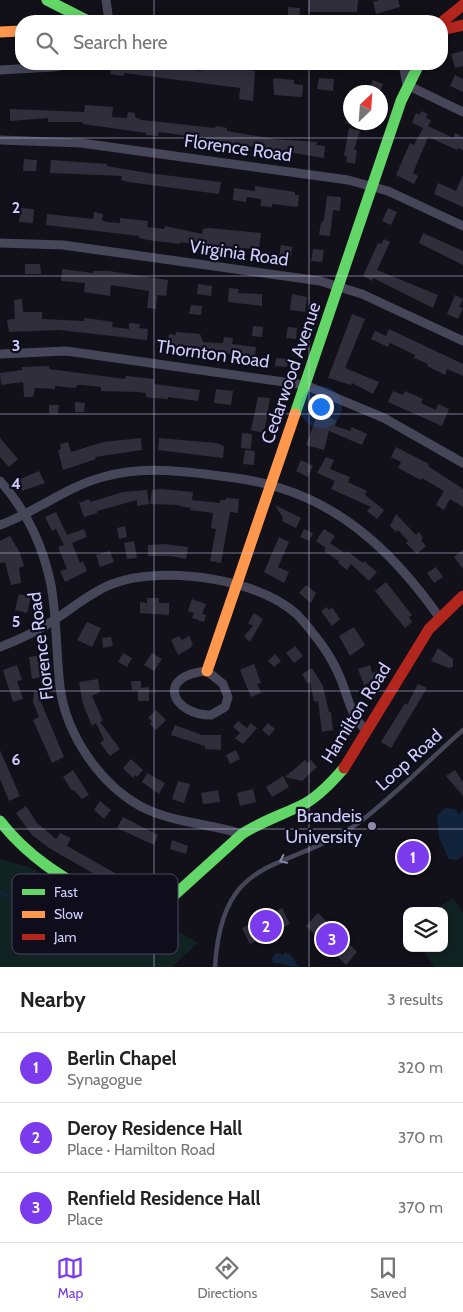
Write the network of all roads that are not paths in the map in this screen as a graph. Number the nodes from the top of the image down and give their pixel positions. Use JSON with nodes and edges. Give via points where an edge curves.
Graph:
{"nodes":[{"id":1,"x":47,"y":0,"type":"edge"},
{"id":2,"x":106,"y":0,"type":"edge"},
{"id":3,"x":463,"y":5,"type":"edge"},
{"id":4,"x":76,"y":15,"type":"edge"},
{"id":5,"x":108,"y":15,"type":"edge"},
{"id":6,"x":448,"y":17,"type":"edge"},
{"id":7,"x":463,"y":25,"type":"edge"},
{"id":8,"x":0,"y":26,"type":"edge"},
{"id":9,"x":15,"y":27,"type":"edge"},
{"id":10,"x":448,"y":29,"type":"edge"},
{"id":11,"x":15,"y":31,"type":"edge"},
{"id":12,"x":0,"y":32,"type":"edge"},
{"id":13,"x":15,"y":69,"type":"edge"},
{"id":14,"x":0,"y":70,"type":"edge"},
{"id":15,"x":404,"y":70,"type":"edge"},
{"id":16,"x":416,"y":70,"type":"edge"},
{"id":17,"x":407,"y":85,"type":"junction"},
{"id":18,"x":463,"y":112,"type":"edge"},
{"id":19,"x":0,"y":140,"type":"edge"},
{"id":20,"x":372,"y":186,"type":"junction"},
{"id":21,"x":463,"y":226,"type":"edge"},
{"id":22,"x":0,"y":243,"type":"edge"},
{"id":23,"x":339,"y":286,"type":"junction"},
{"id":24,"x":463,"y":341,"type":"edge"},
{"id":25,"x":0,"y":354,"type":"edge"},
{"id":26,"x":305,"y":385,"type":"junction"},
{"id":27,"x":463,"y":463,"type":"edge"},
{"id":28,"x":0,"y":481,"type":"edge"},
{"id":29,"x":271,"y":485,"type":"junction"},
{"id":30,"x":24,"y":514,"type":"junction"},
{"id":31,"x":0,"y":524,"type":"edge"},
{"id":32,"x":237,"y":585,"type":"junction"},
{"id":33,"x":463,"y":596,"type":"edge"},
{"id":34,"x":439,"y":617,"type":"junction"},
{"id":35,"x":55,"y":619,"type":"junction"},
{"id":36,"x":0,"y":647,"type":"edge"},
{"id":37,"x":207,"y":671,"type":"junction"},
{"id":38,"x":366,"y":730,"type":"junction"},
{"id":39,"x":463,"y":730,"type":"edge"},
{"id":40,"x":0,"y":821,"type":"edge"},
{"id":41,"x":242,"y":834,"type":"junction"},
{"id":42,"x":61,"y":874,"type":"edge"},
{"id":43,"x":178,"y":891,"type":"edge"},
{"id":44,"x":216,"y":967,"type":"edge"}],
"edges":[{"from":1,"to":4,"type":"main road"},
{"from":2,"to":5,"type":"street"},
{"from":3,"to":6,"type":"main road"},
{"from":7,"to":10,"type":"main road"},
{"from":8,"to":9,"type":"main road"},
{"from":11,"to":12,"type":"main road"},
{"from":13,"to":14,"type":"street"},
{"from":15,"to":17,"type":"street","name":"Cedarwood Avenue"},
{"from":16,"to":17,"type":"main road","name":"Cedarwood Avenue"},
{"from":17,"to":18,"type":"street"},
{"from":17,"to":20,"type":"main road","name":"Cedarwood Avenue"},
{"from":19,"to":20,"type":"street","name":"Florence Road","via":[[110,146],[340,178]]},
{"from":20,"to":21,"type":"street","name":"Florence Road"},
{"from":20,"to":23,"type":"main road","name":"Cedarwood Avenue"},
{"from":22,"to":23,"type":"street","name":"Virginia Road","via":[[64,245]]},
{"from":23,"to":24,"type":"street","name":"Virginia Road"},
{"from":23,"to":26,"type":"main road","name":"Cedarwood Avenue"},
{"from":25,"to":26,"type":"street","name":"Thornton Road","via":[[44,351],[96,354]]},
{"from":26,"to":27,"type":"street","name":"Thornton Road","via":[[384,418]]},
{"from":26,"to":29,"type":"main road","name":"Cedarwood Avenue"},
{"from":28,"to":30,"type":"street","name":"Florence Road"},
{"from":29,"to":30,"type":"street","via":[[177,471],[132,471],[86,483]]},
{"from":29,"to":32,"type":"main road","name":"Cedarwood Avenue"},
{"from":29,"to":34,"type":"street","via":[[330,511],[369,536],[409,576]]},
{"from":30,"to":31,"type":"street"},
{"from":30,"to":35,"type":"street","name":"Florence Road","via":[[43,553]]},
{"from":32,"to":35,"type":"street","via":[[183,576],[137,577],[98,590]]},
{"from":32,"to":37,"type":"main road","name":"Cedarwood Avenue"},
{"from":32,"to":38,"type":"street","via":[[280,600],[298,614],[332,661],[342,680],[352,713]]},
{"from":33,"to":34,"type":"main road","name":"Hamilton Road"},
{"from":34,"to":38,"type":"main road","name":"Hamilton Road","via":[[421,640]]},
{"from":35,"to":36,"type":"street"},
{"from":35,"to":41,"type":"street","name":"Florence Road","via":[[63,702],[94,765],[128,798],[153,812],[178,821]]},
{"from":37,"to":37,"type":"street","via":[[223,684],[228,697],[225,707],[211,715],[191,710],[174,693],[179,679]]},
{"from":38,"to":41,"type":"main road","name":"Hamilton Road","via":[[348,763],[328,786],[301,806],[257,824]]},
{"from":39,"to":44,"type":"lane","name":"Loop Road","one_way":true,"via":[[355,824],[266,868],[242,885],[232,898],[219,928]]},
{"from":40,"to":42,"type":"main road","via":[[35,859]]},
{"from":41,"to":43,"type":"main road","name":"Hamilton Road"}]}
